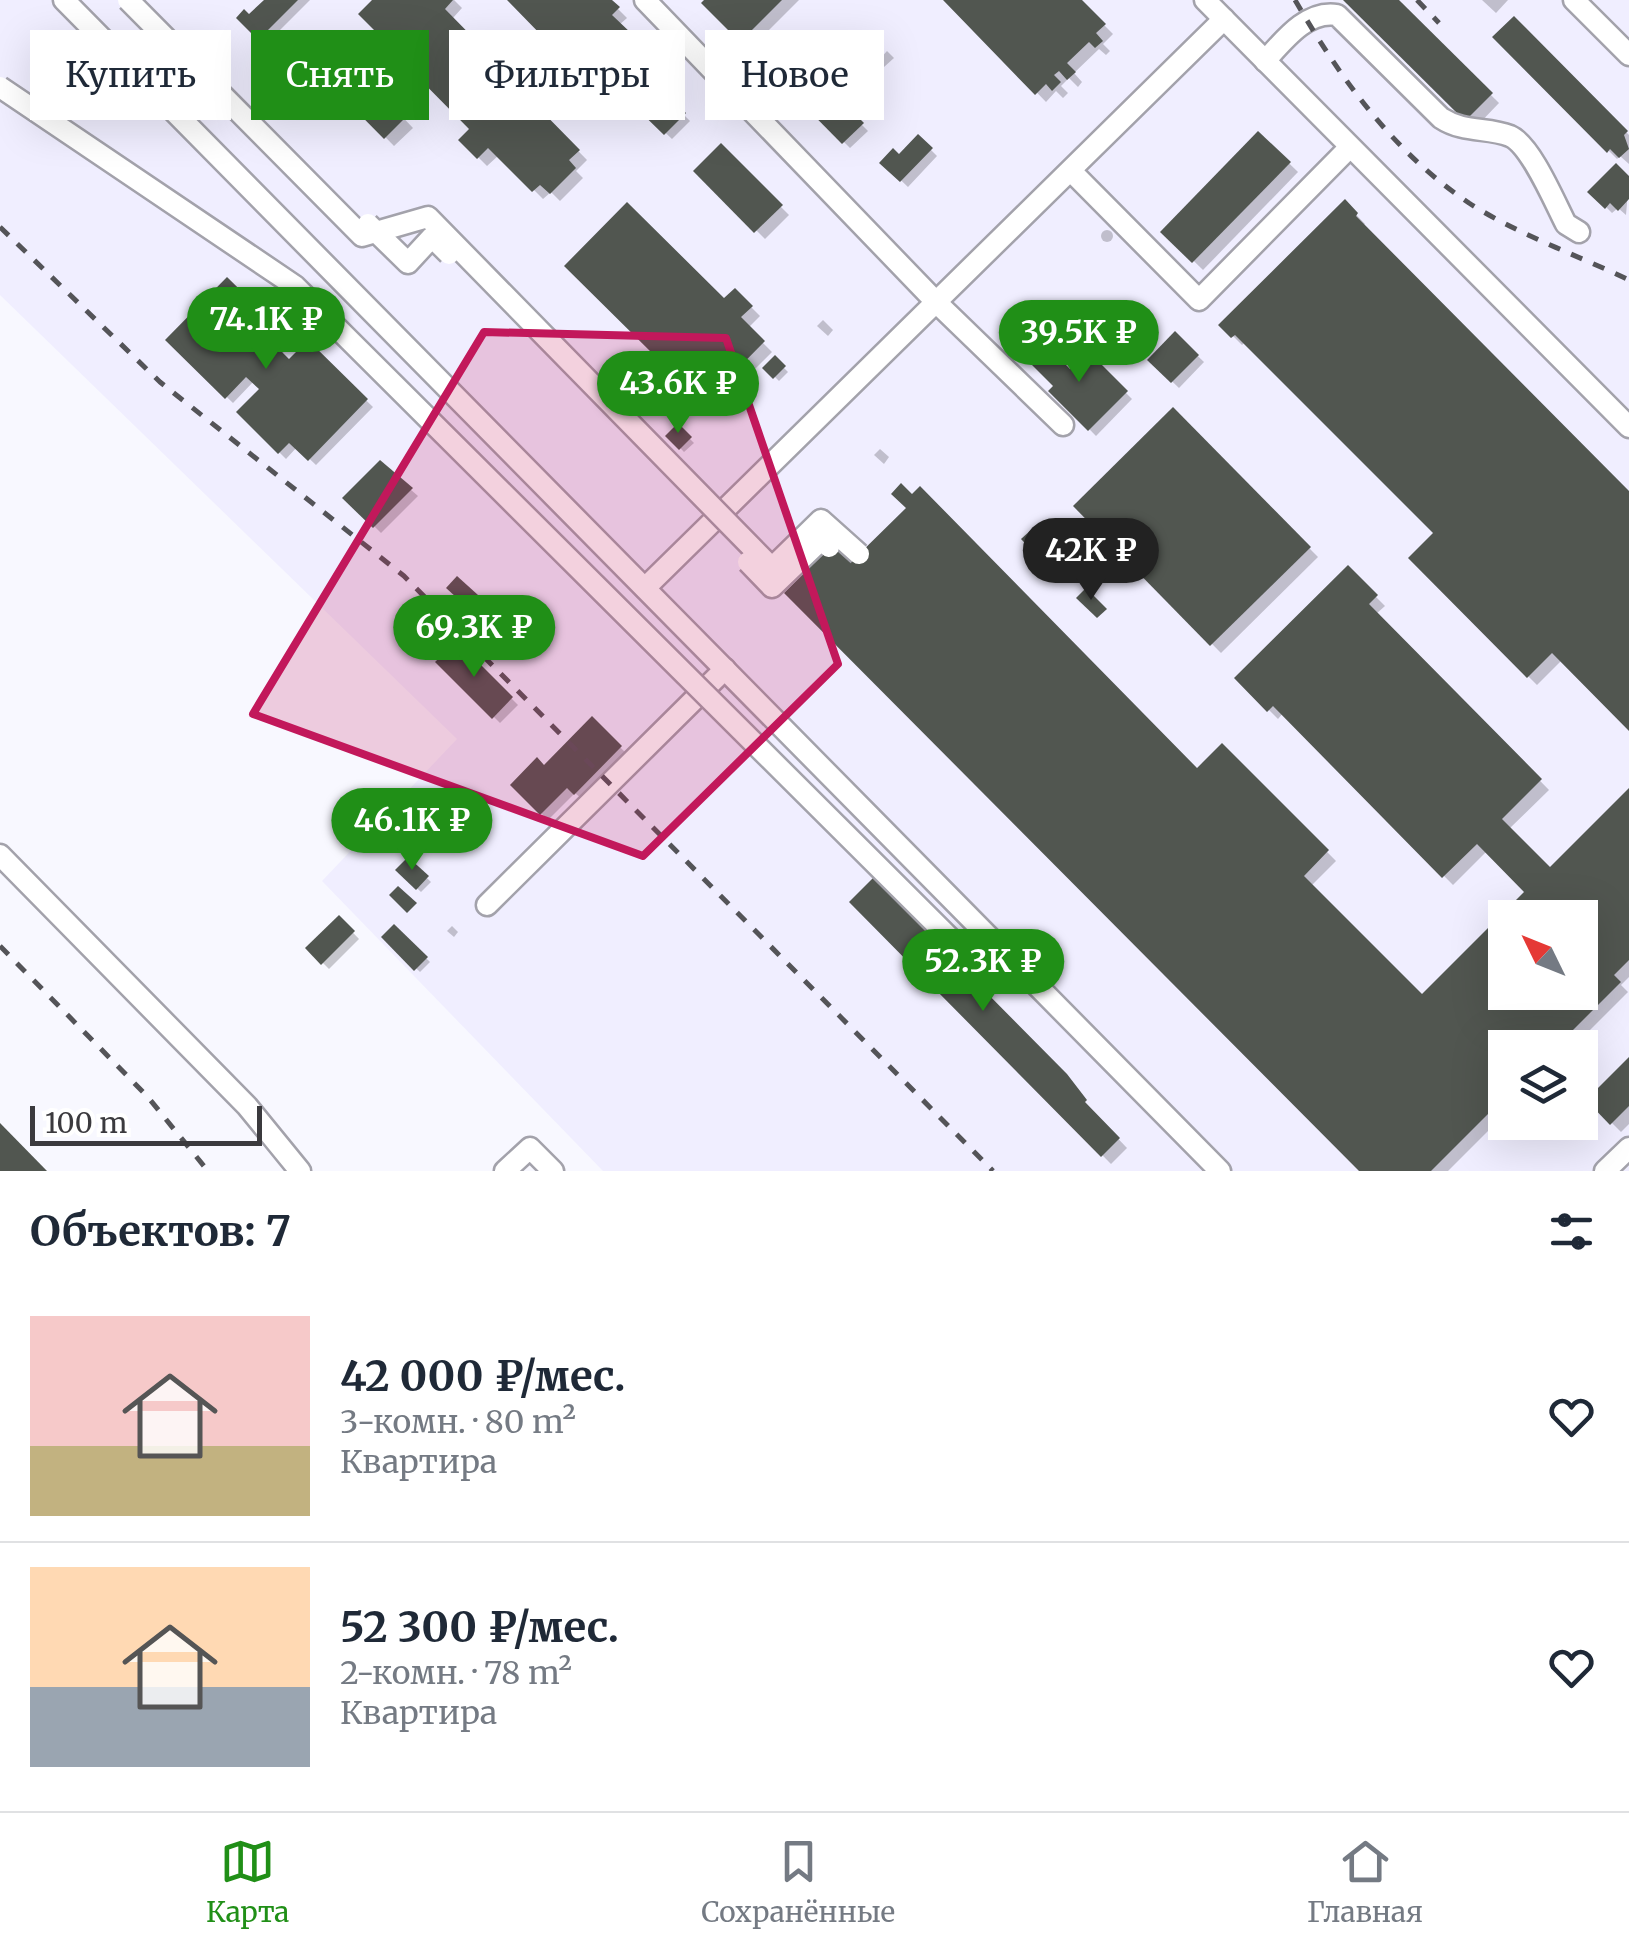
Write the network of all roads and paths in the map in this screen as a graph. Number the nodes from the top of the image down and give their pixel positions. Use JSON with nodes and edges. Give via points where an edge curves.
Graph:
{"nodes":[{"id":1,"x":64,"y":0,"type":"edge"},
{"id":2,"x":128,"y":0,"type":"edge"},
{"id":3,"x":144,"y":0,"type":"edge"},
{"id":4,"x":645,"y":0,"type":"edge"},
{"id":5,"x":1205,"y":0,"type":"edge"},
{"id":6,"x":1574,"y":0,"type":"edge"},
{"id":7,"x":1224,"y":19,"type":"junction"},
{"id":8,"x":1629,"y":56,"type":"edge"},
{"id":9,"x":1265,"y":61,"type":"junction"},
{"id":10,"x":0,"y":87,"type":"edge"},
{"id":11,"x":1350,"y":148,"type":"junction"},
{"id":12,"x":1071,"y":171,"type":"junction"},
{"id":13,"x":1579,"y":232,"type":"dead end"},
{"id":14,"x":937,"y":303,"type":"junction"},
{"id":15,"x":1063,"y":426,"type":"dead end"},
{"id":16,"x":1629,"y":427,"type":"edge"},
{"id":17,"x":830,"y":547,"type":"dead end"},
{"id":18,"x":859,"y":554,"type":"dead end"},
{"id":19,"x":645,"y":588,"type":"junction"},
{"id":20,"x":724,"y":669,"type":"junction"},
{"id":21,"x":0,"y":855,"type":"edge"},
{"id":22,"x":487,"y":906,"type":"dead end"},
{"id":23,"x":976,"y":982,"type":"dead end"},
{"id":24,"x":1629,"y":1148,"type":"edge"},
{"id":25,"x":300,"y":1171,"type":"edge"},
{"id":26,"x":505,"y":1171,"type":"edge"},
{"id":27,"x":552,"y":1171,"type":"edge"},
{"id":28,"x":1220,"y":1171,"type":"edge"},
{"id":29,"x":1606,"y":1171,"type":"edge"}],
"edges":[{"from":1,"to":19,"type":"street"},
{"from":2,"to":18,"type":"street","bridge":true,"via":[[362,236],[428,217],[772,568],[821,520]]},
{"from":3,"to":17,"type":"street","bridge":true,"via":[[408,263],[432,237],[772,587],[822,540]]},
{"from":4,"to":14,"type":"street"},
{"from":5,"to":7,"type":"street"},
{"from":6,"to":8,"type":"street"},
{"from":7,"to":9,"type":"street"},
{"from":7,"to":12,"type":"street"},
{"from":9,"to":11,"type":"street"},
{"from":9,"to":13,"type":"street","via":[[1307,20],[1323,12],[1337,15],[1441,118],[1522,143],[1566,224]]},
{"from":10,"to":23,"type":"street","bridge":true,"via":[[296,286],[912,909],[984,973]]},
{"from":11,"to":12,"type":"street","via":[[1199,300]]},
{"from":11,"to":16,"type":"street"},
{"from":12,"to":14,"type":"street"},
{"from":14,"to":15,"type":"street"},
{"from":14,"to":19,"type":"street"},
{"from":19,"to":20,"type":"street"},
{"from":20,"to":22,"type":"street"},
{"from":20,"to":28,"type":"street"},
{"from":21,"to":25,"type":"street","via":[[247,1106]]},
{"from":24,"to":29,"type":"street"},
{"from":26,"to":27,"type":"street","via":[[530,1148]]}]}
